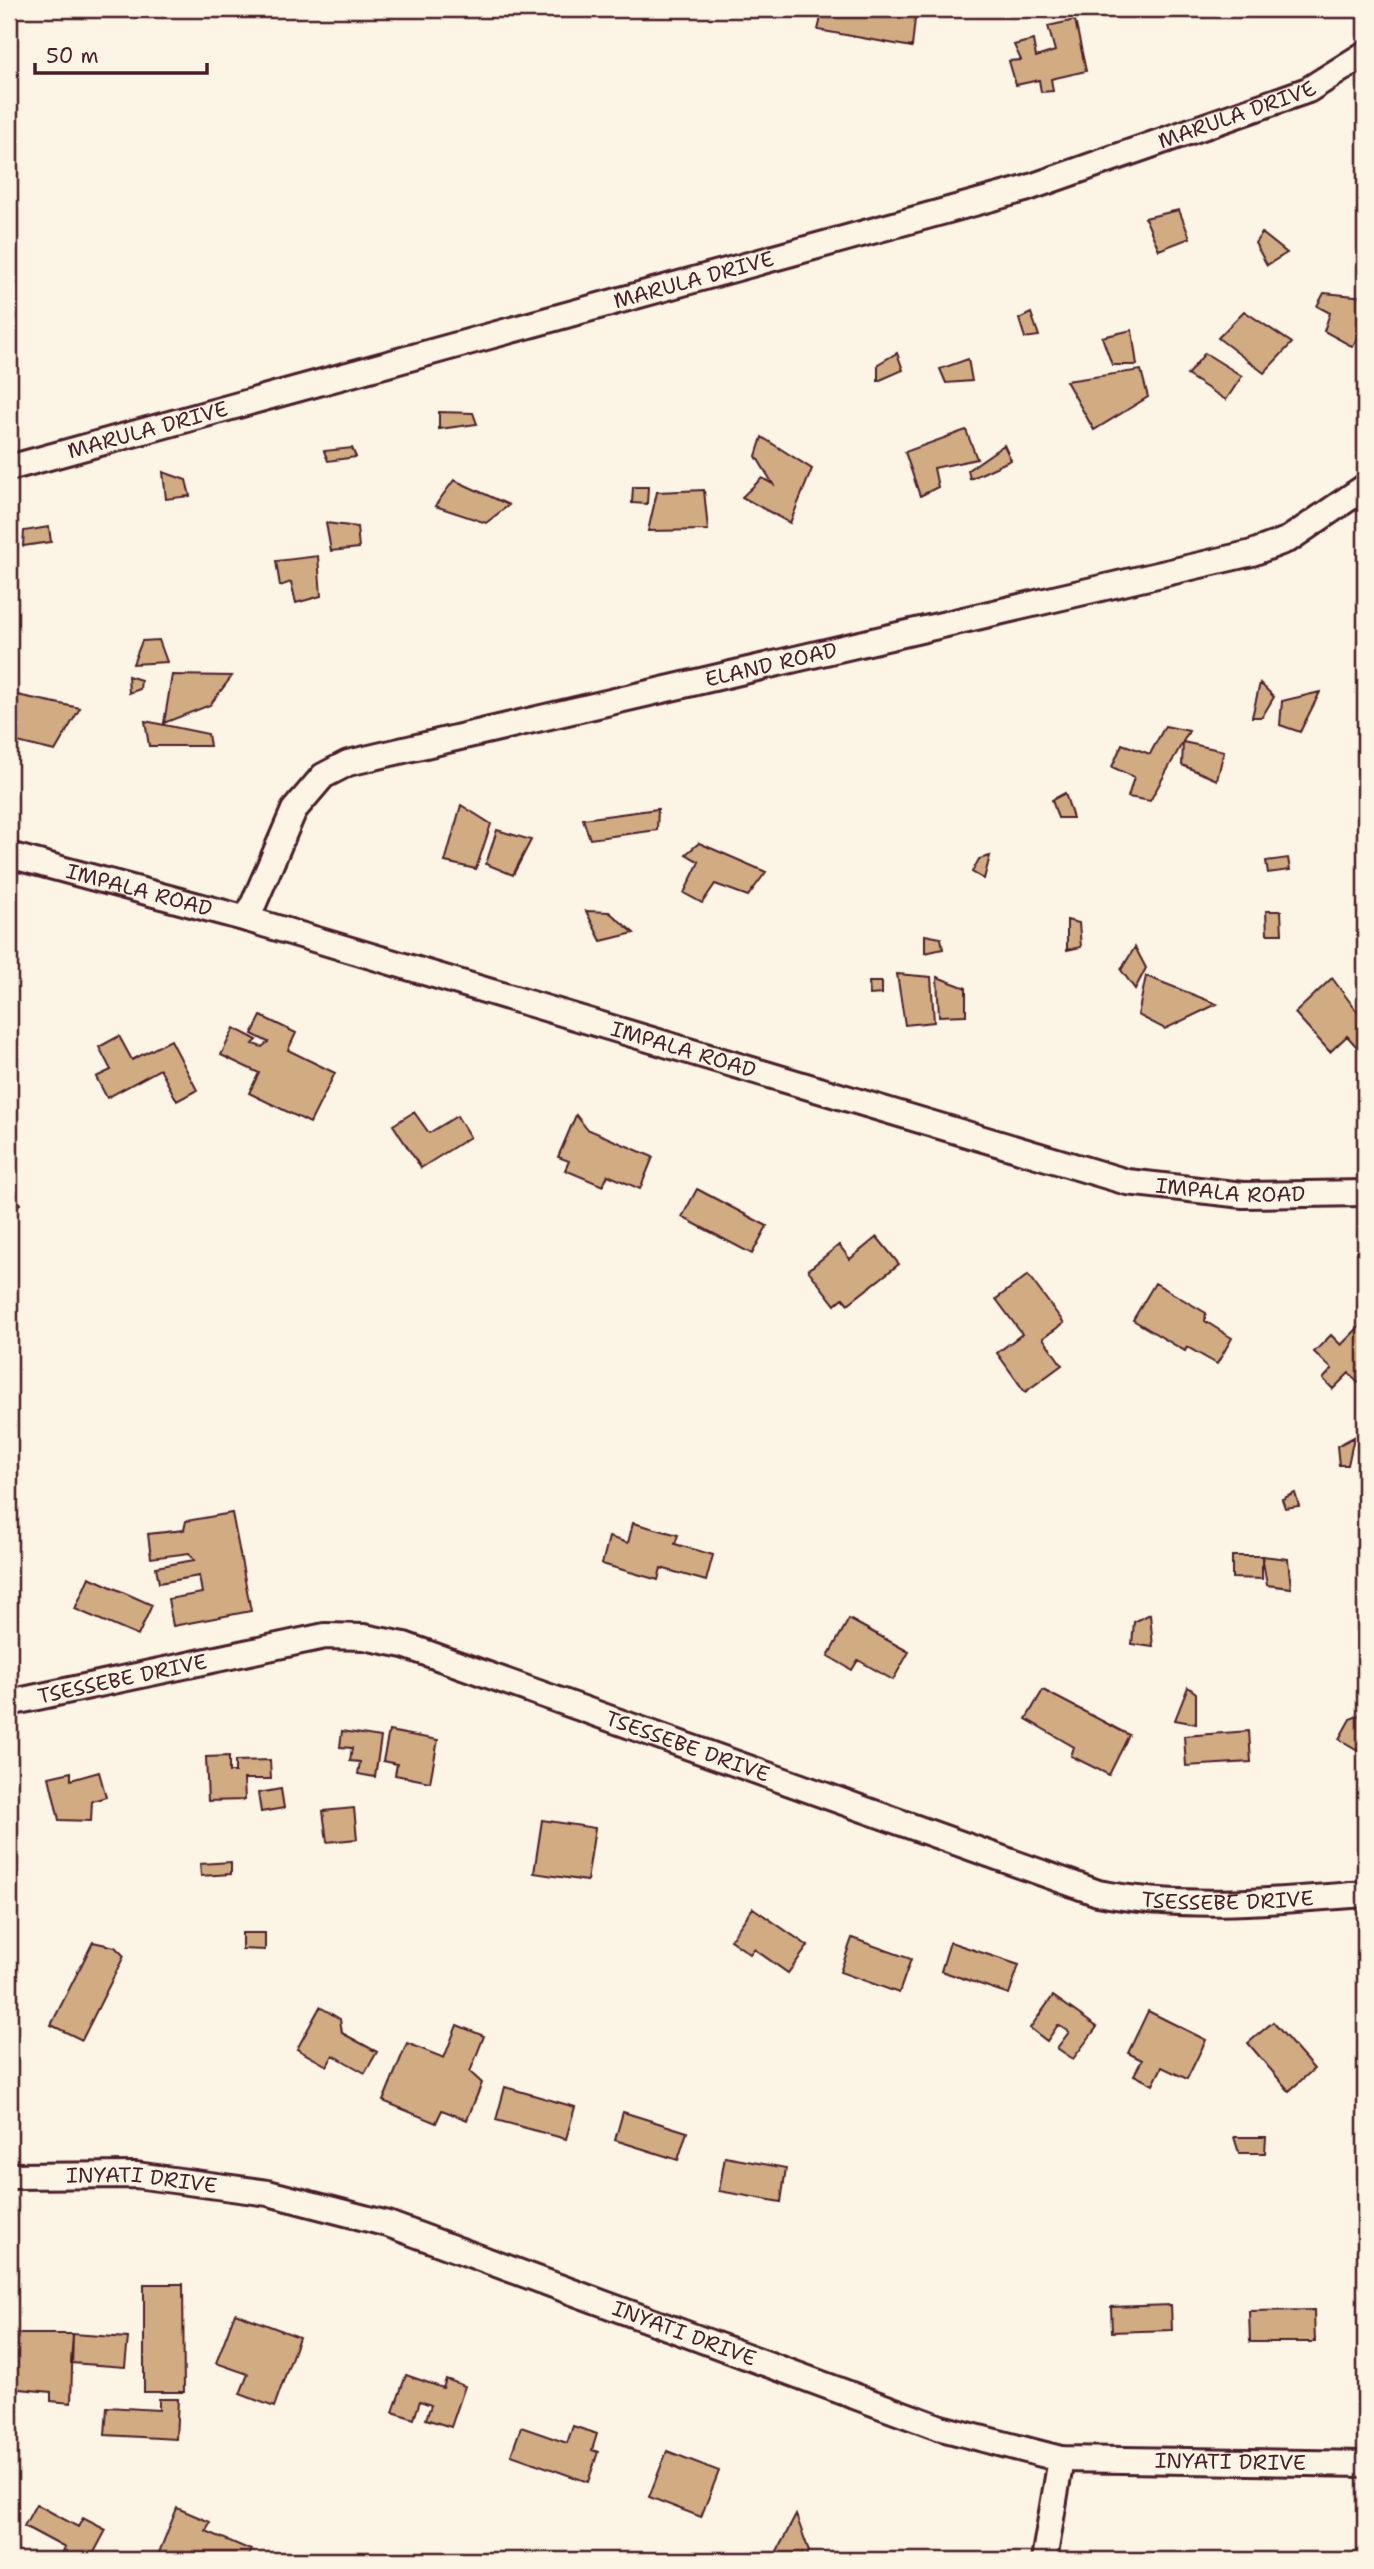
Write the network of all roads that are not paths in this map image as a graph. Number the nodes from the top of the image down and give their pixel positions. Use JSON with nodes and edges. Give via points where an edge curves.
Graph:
{"nodes":[{"id":1,"x":1365,"y":54,"type":"edge"},
{"id":2,"x":9,"y":468,"type":"edge"},
{"id":3,"x":1365,"y":487,"type":"edge"},
{"id":4,"x":9,"y":855,"type":"edge"},
{"id":5,"x":247,"y":919,"type":"junction"},
{"id":6,"x":1365,"y":1193,"type":"edge"},
{"id":7,"x":9,"y":1703,"type":"edge"},
{"id":8,"x":1365,"y":1894,"type":"edge"},
{"id":9,"x":9,"y":2176,"type":"edge"},
{"id":10,"x":1061,"y":2459,"type":"junction"},
{"id":11,"x":1365,"y":2464,"type":"edge"},
{"id":12,"x":1044,"y":2560,"type":"edge"}],
"edges":[{"from":1,"to":2,"type":"street","name":"MARULA DRIVE","via":[[1308,90],[1025,189]]},
{"from":3,"to":5,"type":"street","name":"ELAND ROAD","via":[[1289,539],[1252,553],[348,763],[323,776],[294,810]]},
{"from":4,"to":5,"type":"street","name":"IMPALA ROAD"},
{"from":5,"to":6,"type":"street","name":"IMPALA ROAD","via":[[1127,1182],[1243,1195]]},
{"from":7,"to":8,"type":"street","name":"TSESSEBE DRIVE","via":[[325,1636],[364,1637],[417,1650],[1098,1893],[1209,1905]]},
{"from":9,"to":10,"type":"street","name":"INYATI DRIVE","via":[[145,2176],[268,2193],[388,2224],[940,2428]]},
{"from":10,"to":11,"type":"street","name":"INYATI DRIVE"},
{"from":10,"to":12,"type":"street"}]}
